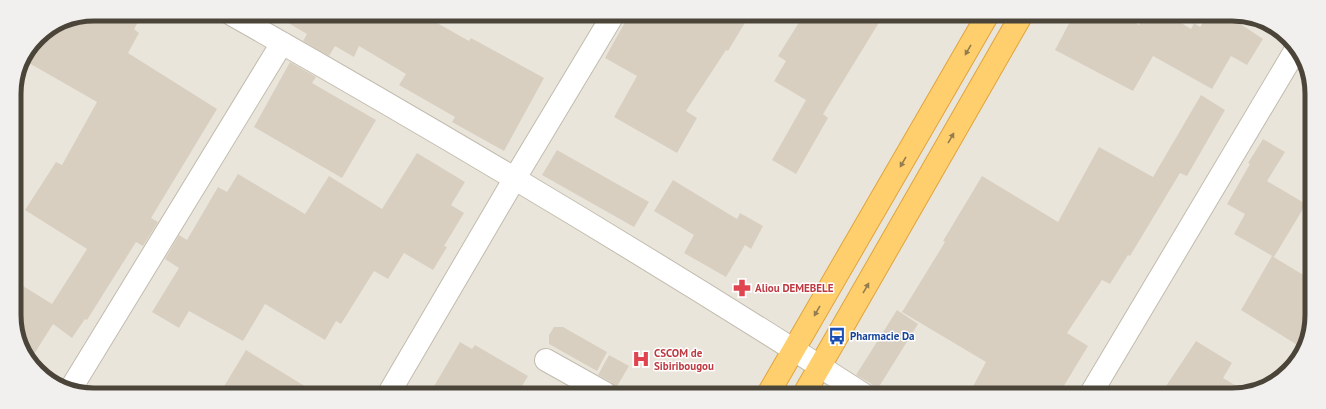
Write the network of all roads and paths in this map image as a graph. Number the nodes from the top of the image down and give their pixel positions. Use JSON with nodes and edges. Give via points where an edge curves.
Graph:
{"nodes":[{"id":1,"x":243,"y":21,"type":"edge"},
{"id":2,"x":609,"y":21,"type":"edge"},
{"id":3,"x":984,"y":21,"type":"edge"},
{"id":4,"x":1018,"y":21,"type":"edge"},
{"id":5,"x":282,"y":43,"type":"junction"},
{"id":6,"x":1293,"y":55,"type":"edge"},
{"id":7,"x":515,"y":178,"type":"junction"},
{"id":8,"x":794,"y":350,"type":"junction"},
{"id":9,"x":546,"y":360,"type":"dead end"},
{"id":10,"x":820,"y":367,"type":"junction"},
{"id":11,"x":73,"y":384,"type":"edge"},
{"id":12,"x":393,"y":388,"type":"edge"},
{"id":13,"x":595,"y":388,"type":"edge"},
{"id":14,"x":772,"y":388,"type":"edge"},
{"id":15,"x":808,"y":388,"type":"edge"},
{"id":16,"x":853,"y":388,"type":"edge"},
{"id":17,"x":1094,"y":388,"type":"edge"}],
"edges":[{"from":1,"to":5,"type":"street"},
{"from":2,"to":7,"type":"street"},
{"from":3,"to":8,"type":"highway","one_way":true},
{"from":10,"to":4,"type":"highway","one_way":true},
{"from":5,"to":7,"type":"street"},
{"from":5,"to":11,"type":"street"},
{"from":6,"to":17,"type":"street"},
{"from":7,"to":8,"type":"street"},
{"from":7,"to":12,"type":"street"},
{"from":8,"to":10,"type":"street"},
{"from":8,"to":14,"type":"highway"},
{"from":9,"to":13,"type":"street"},
{"from":10,"to":15,"type":"highway"},
{"from":10,"to":16,"type":"street"}]}
